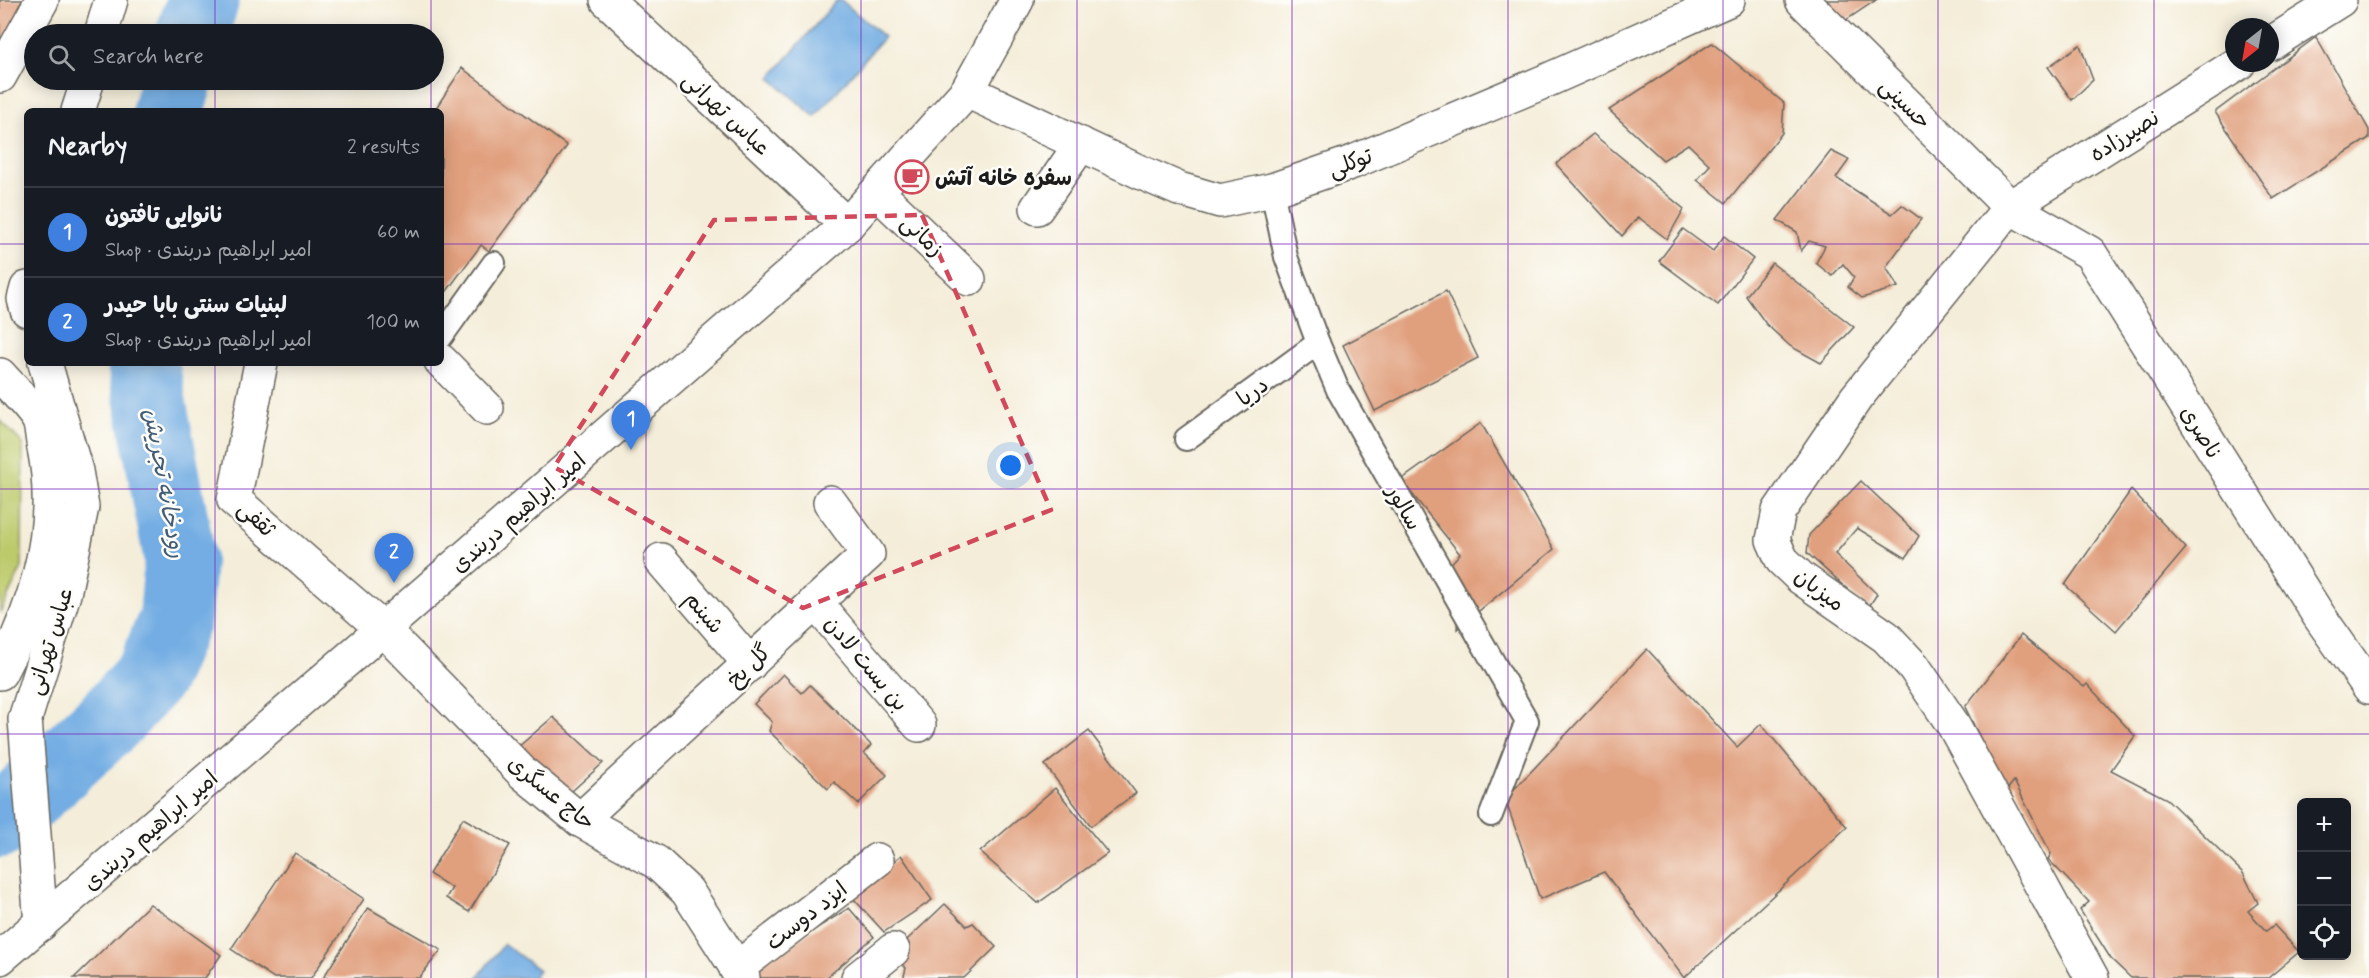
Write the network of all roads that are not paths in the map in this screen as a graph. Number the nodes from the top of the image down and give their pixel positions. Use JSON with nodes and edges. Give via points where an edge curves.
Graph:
{"nodes":[{"id":1,"x":42,"y":0,"type":"edge"},
{"id":2,"x":111,"y":0,"type":"edge"},
{"id":3,"x":607,"y":0,"type":"edge"},
{"id":4,"x":1017,"y":0,"type":"edge"},
{"id":5,"x":1728,"y":0,"type":"edge"},
{"id":6,"x":1802,"y":0,"type":"edge"},
{"id":7,"x":2340,"y":0,"type":"edge"},
{"id":8,"x":29,"y":24,"type":"edge"},
{"id":9,"x":104,"y":24,"type":"edge"},
{"id":10,"x":24,"y":33,"type":"edge"},
{"id":11,"x":2279,"y":38,"type":"edge"},
{"id":12,"x":2225,"y":72,"type":"edge"},
{"id":13,"x":0,"y":76,"type":"edge"},
{"id":14,"x":85,"y":90,"type":"edge"},
{"id":15,"x":967,"y":91,"type":"junction"},
{"id":16,"x":79,"y":108,"type":"edge"},
{"id":17,"x":1081,"y":144,"type":"junction"},
{"id":18,"x":1272,"y":190,"type":"junction"},
{"id":19,"x":877,"y":192,"type":"junction"},
{"id":20,"x":2010,"y":207,"type":"junction"},
{"id":21,"x":1037,"y":208,"type":"dead end"},
{"id":22,"x":847,"y":225,"type":"junction"},
{"id":23,"x":494,"y":263,"type":"dead end"},
{"id":24,"x":969,"y":279,"type":"dead end"},
{"id":25,"x":444,"y":334,"type":"edge"},
{"id":26,"x":1318,"y":343,"type":"junction"},
{"id":27,"x":444,"y":364,"type":"edge"},
{"id":28,"x":46,"y":366,"type":"edge"},
{"id":29,"x":260,"y":366,"type":"edge"},
{"id":30,"x":0,"y":375,"type":"edge"},
{"id":31,"x":487,"y":408,"type":"dead end"},
{"id":32,"x":1186,"y":439,"type":"dead end"},
{"id":33,"x":830,"y":501,"type":"dead end"},
{"id":34,"x":661,"y":560,"type":"dead end"},
{"id":35,"x":815,"y":602,"type":"junction"},
{"id":36,"x":383,"y":629,"type":"junction"},
{"id":37,"x":750,"y":664,"type":"junction"},
{"id":38,"x":0,"y":673,"type":"edge"},
{"id":39,"x":2369,"y":687,"type":"edge"},
{"id":40,"x":919,"y":725,"type":"dead end"},
{"id":41,"x":1491,"y":815,"type":"dead end"},
{"id":42,"x":580,"y":820,"type":"junction"},
{"id":43,"x":877,"y":860,"type":"dead end"},
{"id":44,"x":41,"y":924,"type":"junction"},
{"id":45,"x":892,"y":950,"type":"dead end"},
{"id":46,"x":0,"y":958,"type":"edge"},
{"id":47,"x":740,"y":974,"type":"edge"},
{"id":48,"x":858,"y":978,"type":"edge"},
{"id":49,"x":2092,"y":978,"type":"edge"}],
"edges":[{"from":1,"to":8,"type":"street"},
{"from":2,"to":9,"type":"street"},
{"from":3,"to":22,"type":"street","name":"عباس تهرانی"},
{"from":4,"to":15,"type":"street","name":"امیر ابراهیم دربندی"},
{"from":5,"to":18,"type":"street","name":"توکلی","via":[[1353,162]]},
{"from":6,"to":20,"type":"street","name":"حسینی"},
{"from":7,"to":11,"type":"street"},
{"from":10,"to":13,"type":"street"},
{"from":12,"to":20,"type":"street","name":"نصیرزاده"},
{"from":14,"to":16,"type":"street"},
{"from":15,"to":17,"type":"street","name":"توکلی"},
{"from":15,"to":19,"type":"street","name":"امیر ابراهیم دربندی"},
{"from":17,"to":18,"type":"street","name":"توکلی","via":[[1179,189],[1220,201]]},
{"from":17,"to":21,"type":"street"},
{"from":18,"to":26,"type":"lane","name":"سالور","via":[[1286,257]]},
{"from":19,"to":22,"type":"street","name":"امیر ابراهیم دربندی"},
{"from":19,"to":24,"type":"street","name":"زمانی"},
{"from":20,"to":39,"type":"street","name":"ناصری","via":[[2090,253],[2319,616]]},
{"from":20,"to":49,"type":"street","name":"میزبان","via":[[1856,398],[1779,511],[1773,540],[1782,560],[1886,637],[1914,667],[1954,726]]},
{"from":22,"to":36,"type":"street","name":"امیر ابراهیم دربندی"},
{"from":23,"to":25,"type":"lane"},
{"from":26,"to":32,"type":"lane","name":"دریا"},
{"from":26,"to":41,"type":"lane","name":"سالور","via":[[1338,390],[1527,721]]},
{"from":27,"to":31,"type":"street"},
{"from":28,"to":44,"type":"street","name":"عباس تهرانی","via":[[76,471],[82,507],[64,594],[25,719]]},
{"from":29,"to":36,"type":"street","name":"ثقفی","via":[[234,500]]},
{"from":30,"to":38,"type":"street","name":"عباس تهرانی","via":[[38,419],[50,476],[39,584]]},
{"from":33,"to":35,"type":"street","name":"گل یخ","via":[[868,554]]},
{"from":34,"to":37,"type":"street","name":"شبنم"},
{"from":35,"to":37,"type":"street","name":"گل یخ"},
{"from":35,"to":40,"type":"street","name":"بن بست لادن"},
{"from":36,"to":42,"type":"street","name":"حاج عسگری","via":[[523,773]]},
{"from":36,"to":44,"type":"street","name":"امیر ابراهیم دربندی"},
{"from":37,"to":42,"type":"street","name":"گل یخ"},
{"from":42,"to":47,"type":"street","name":"حاج عسگری","via":[[656,862],[687,891]]},
{"from":43,"to":47,"type":"street","name":"ایزد دوست"},
{"from":44,"to":46,"type":"street","name":"امیر ابراهیم دربندی"},
{"from":45,"to":48,"type":"street"}]}
